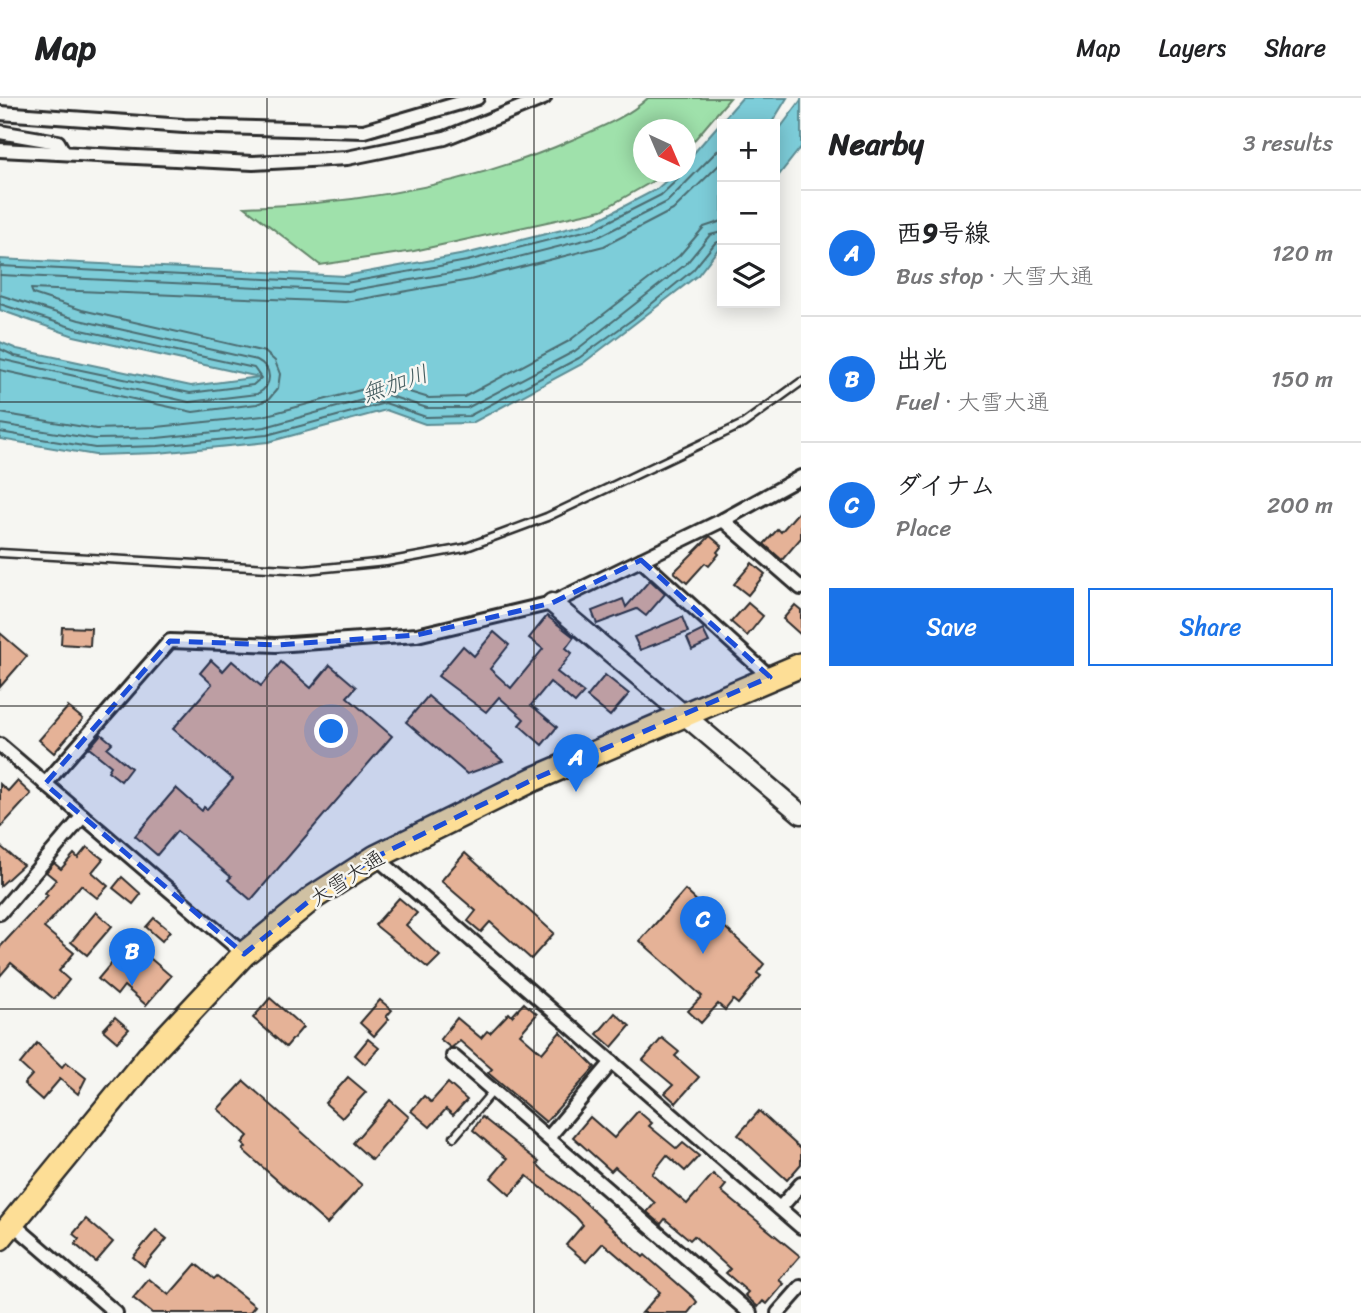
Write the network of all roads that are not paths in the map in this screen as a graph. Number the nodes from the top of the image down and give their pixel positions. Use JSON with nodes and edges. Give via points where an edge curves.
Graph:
{"nodes":[{"id":1,"x":477,"y":98,"type":"edge"},
{"id":2,"x":544,"y":98,"type":"edge"},
{"id":3,"x":0,"y":113,"type":"edge"},
{"id":4,"x":0,"y":132,"type":"edge"},
{"id":5,"x":0,"y":150,"type":"edge"},
{"id":6,"x":63,"y":151,"type":"junction"},
{"id":7,"x":801,"y":382,"type":"edge"},
{"id":8,"x":801,"y":477,"type":"edge"},
{"id":9,"x":723,"y":520,"type":"junction"},
{"id":10,"x":0,"y":554,"type":"edge"},
{"id":11,"x":641,"y":560,"type":"junction"},
{"id":12,"x":801,"y":588,"type":"edge"},
{"id":13,"x":552,"y":603,"type":"junction"},
{"id":14,"x":801,"y":665,"type":"edge"},
{"id":15,"x":770,"y":677,"type":"junction"},
{"id":16,"x":686,"y":716,"type":"junction"},
{"id":17,"x":3,"y":753,"type":"edge"},
{"id":18,"x":45,"y":784,"type":"junction"},
{"id":19,"x":801,"y":814,"type":"edge"},
{"id":20,"x":83,"y":816,"type":"junction"},
{"id":21,"x":376,"y":857,"type":"junction"},
{"id":22,"x":0,"y":913,"type":"edge"},
{"id":23,"x":244,"y":954,"type":"junction"},
{"id":24,"x":453,"y":1056,"type":"dead end"},
{"id":25,"x":612,"y":1062,"type":"junction"},
{"id":26,"x":493,"y":1091,"type":"junction"},
{"id":27,"x":454,"y":1137,"type":"dead end"},
{"id":28,"x":548,"y":1138,"type":"junction"},
{"id":29,"x":801,"y":1184,"type":"edge"},
{"id":30,"x":780,"y":1208,"type":"junction"},
{"id":31,"x":801,"y":1227,"type":"edge"},
{"id":32,"x":4,"y":1232,"type":"edge"},
{"id":33,"x":801,"y":1287,"type":"edge"},
{"id":34,"x":116,"y":1313,"type":"edge"},
{"id":35,"x":750,"y":1313,"type":"edge"},
{"id":36,"x":778,"y":1313,"type":"edge"}],
"edges":[{"from":1,"to":3,"type":"street","via":[[364,131],[160,125]]},
{"from":2,"to":6,"type":"street","via":[[445,138],[347,158],[253,163]]},
{"from":4,"to":6,"type":"street","via":[[58,142]]},
{"from":5,"to":6,"type":"street"},
{"from":7,"to":10,"type":"lane","via":[[743,424],[547,517],[464,548],[305,570]]},
{"from":8,"to":9,"type":"street"},
{"from":9,"to":11,"type":"street"},
{"from":9,"to":12,"type":"street"},
{"from":11,"to":13,"type":"street"},
{"from":11,"to":15,"type":"street"},
{"from":13,"to":16,"type":"street"},
{"from":13,"to":18,"type":"street","via":[[417,635],[276,645],[170,641]]},
{"from":14,"to":15,"type":"highway","name":"大雪大通"},
{"from":15,"to":16,"type":"highway","name":"大雪大通"},
{"from":16,"to":19,"type":"street"},
{"from":16,"to":21,"type":"highway","name":"大雪大通","via":[[534,779]]},
{"from":17,"to":18,"type":"street"},
{"from":18,"to":20,"type":"street"},
{"from":20,"to":22,"type":"street"},
{"from":20,"to":23,"type":"street"},
{"from":21,"to":23,"type":"highway","name":"大雪大通","via":[[314,897]]},
{"from":21,"to":25,"type":"street"},
{"from":23,"to":32,"type":"highway","name":"大雪大通","via":[[155,1050]]},
{"from":24,"to":26,"type":"street"},
{"from":25,"to":28,"type":"street"},
{"from":25,"to":30,"type":"street"},
{"from":26,"to":27,"type":"lane"},
{"from":26,"to":28,"type":"street"},
{"from":28,"to":35,"type":"street"},
{"from":29,"to":30,"type":"street"},
{"from":30,"to":31,"type":"street"},
{"from":32,"to":34,"type":"street"},
{"from":33,"to":36,"type":"street"}]}
